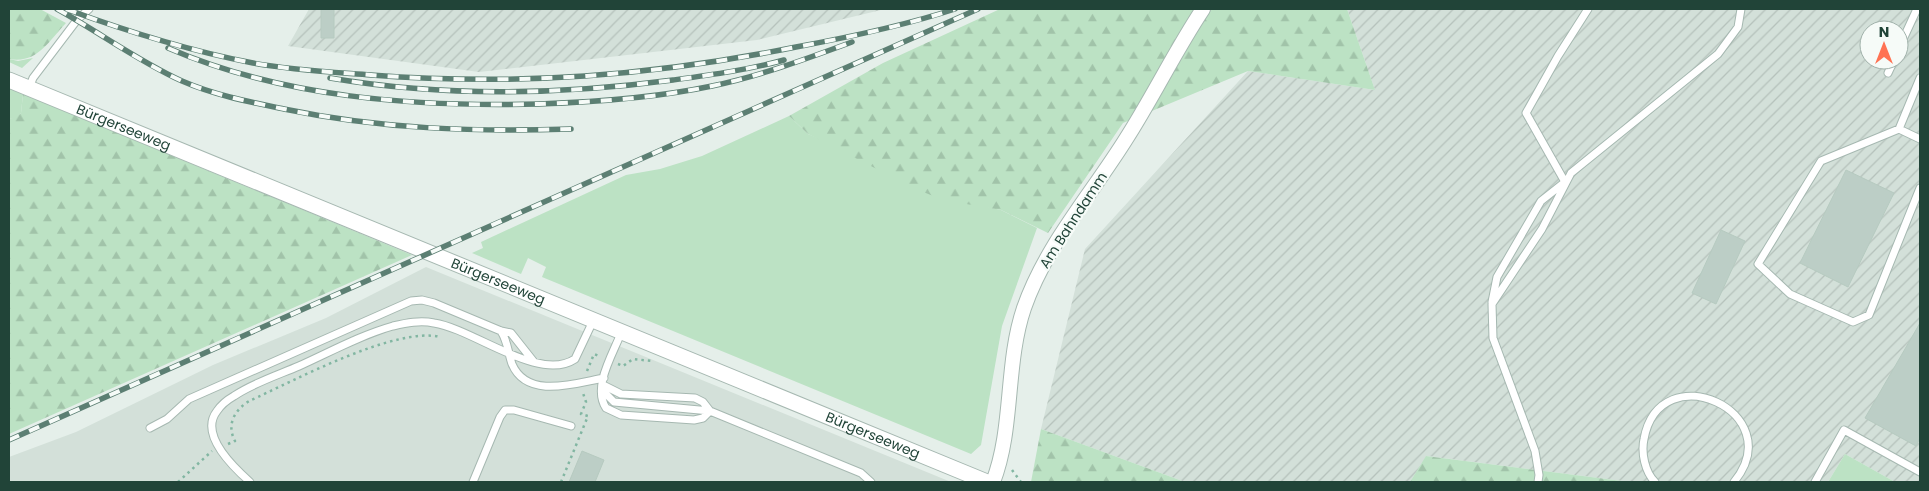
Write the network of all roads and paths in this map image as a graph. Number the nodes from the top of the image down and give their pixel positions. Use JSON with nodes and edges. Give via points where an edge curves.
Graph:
{"nodes":[{"id":1,"x":89,"y":9,"type":"edge"},
{"id":2,"x":1203,"y":9,"type":"edge"},
{"id":3,"x":1588,"y":9,"type":"edge"},
{"id":4,"x":1741,"y":9,"type":"edge"},
{"id":5,"x":1917,"y":9,"type":"edge"},
{"id":6,"x":1909,"y":26,"type":"edge"},
{"id":7,"x":1920,"y":78,"type":"edge"},
{"id":8,"x":9,"y":80,"type":"edge"},
{"id":9,"x":28,"y":88,"type":"junction"},
{"id":10,"x":1899,"y":129,"type":"junction"},
{"id":11,"x":1920,"y":139,"type":"edge"},
{"id":12,"x":1565,"y":182,"type":"junction"},
{"id":13,"x":1920,"y":188,"type":"edge"},
{"id":14,"x":1492,"y":304,"type":"junction"},
{"id":15,"x":593,"y":321,"type":"junction"},
{"id":16,"x":502,"y":331,"type":"junction"},
{"id":17,"x":621,"y":333,"type":"junction"},
{"id":18,"x":447,"y":338,"type":"dead end"},
{"id":19,"x":509,"y":352,"type":"junction"},
{"id":20,"x":534,"y":362,"type":"junction"},
{"id":21,"x":604,"y":382,"type":"junction"},
{"id":22,"x":576,"y":392,"type":"dead end"},
{"id":23,"x":583,"y":393,"type":"dead end"},
{"id":24,"x":710,"y":411,"type":"junction"},
{"id":25,"x":571,"y":426,"type":"dead end"},
{"id":26,"x":150,"y":428,"type":"dead end"},
{"id":27,"x":220,"y":447,"type":"junction"},
{"id":28,"x":1012,"y":468,"type":"dead end"},
{"id":29,"x":1920,"y":472,"type":"edge"},
{"id":30,"x":178,"y":482,"type":"edge"},
{"id":31,"x":250,"y":482,"type":"edge"},
{"id":32,"x":473,"y":482,"type":"edge"},
{"id":33,"x":871,"y":482,"type":"edge"},
{"id":34,"x":987,"y":482,"type":"edge"},
{"id":35,"x":993,"y":482,"type":"edge"},
{"id":36,"x":1021,"y":482,"type":"edge"},
{"id":37,"x":1538,"y":482,"type":"edge"},
{"id":38,"x":1655,"y":482,"type":"edge"},
{"id":39,"x":1734,"y":482,"type":"edge"},
{"id":40,"x":1815,"y":482,"type":"edge"}],
"edges":[{"from":1,"to":9,"type":"lane","via":[[77,20]]},
{"from":2,"to":35,"type":"street","name":"Am Bahndamm","via":[[1126,140],[1061,234],[1036,278],[1014,344],[1001,458]]},
{"from":3,"to":12,"type":"lane","via":[[1526,113]]},
{"from":4,"to":12,"type":"lane","via":[[1738,27],[1718,54],[1571,173]]},
{"from":5,"to":6,"type":"lane"},
{"from":7,"to":10,"type":"lane"},
{"from":8,"to":9,"type":"street","name":"Bürgerseeweg"},
{"from":9,"to":15,"type":"street","name":"Bürgerseeweg"},
{"from":10,"to":11,"type":"lane"},
{"from":10,"to":13,"type":"lane","via":[[1821,161],[1758,264],[1790,294],[1853,322],[1869,315]]},
{"from":12,"to":14,"type":"lane","via":[[1542,229]]},
{"from":12,"to":14,"type":"lane","via":[[1541,201],[1496,277]]},
{"from":14,"to":37,"type":"lane","via":[[1493,338],[1535,451]]},
{"from":15,"to":17,"type":"street","name":"Bürgerseeweg"},
{"from":15,"to":20,"type":"lane","via":[[575,359],[559,366]]},
{"from":16,"to":19,"type":"lane"},
{"from":16,"to":20,"type":"lane","via":[[516,336]]},
{"from":16,"to":26,"type":"lane","via":[[427,301],[411,301],[189,399],[168,419]]},
{"from":17,"to":21,"type":"lane"},
{"from":17,"to":34,"type":"street","name":"Bürgerseeweg"},
{"from":18,"to":27,"type":"path","via":[[426,335],[383,343],[250,401],[233,418],[231,431],[235,440]]},
{"from":19,"to":20,"type":"lane"},
{"from":19,"to":21,"type":"lane","via":[[518,373],[536,385]]},
{"from":19,"to":27,"type":"lane","via":[[449,326],[434,323],[409,323],[376,332],[233,396],[210,421],[211,432]]},
{"from":21,"to":24,"type":"lane","via":[[622,394],[694,398],[703,402]]},
{"from":21,"to":24,"type":"lane","via":[[608,398],[621,404]]},
{"from":21,"to":24,"type":"lane","via":[[602,402],[612,413],[694,420],[703,418]]},
{"from":22,"to":23,"type":"path"},
{"from":24,"to":33,"type":"lane","via":[[861,473]]},
{"from":25,"to":32,"type":"lane","via":[[505,410]]},
{"from":27,"to":30,"type":"path","via":[[208,453]]},
{"from":27,"to":31,"type":"lane"},
{"from":28,"to":36,"type":"path"},
{"from":29,"to":40,"type":"lane","via":[[1844,430]]},
{"from":38,"to":39,"type":"lane","via":[[1645,464],[1642,447],[1645,430],[1666,404],[1682,397],[1700,396],[1717,400],[1742,424],[1747,440],[1747,458]]}]}
